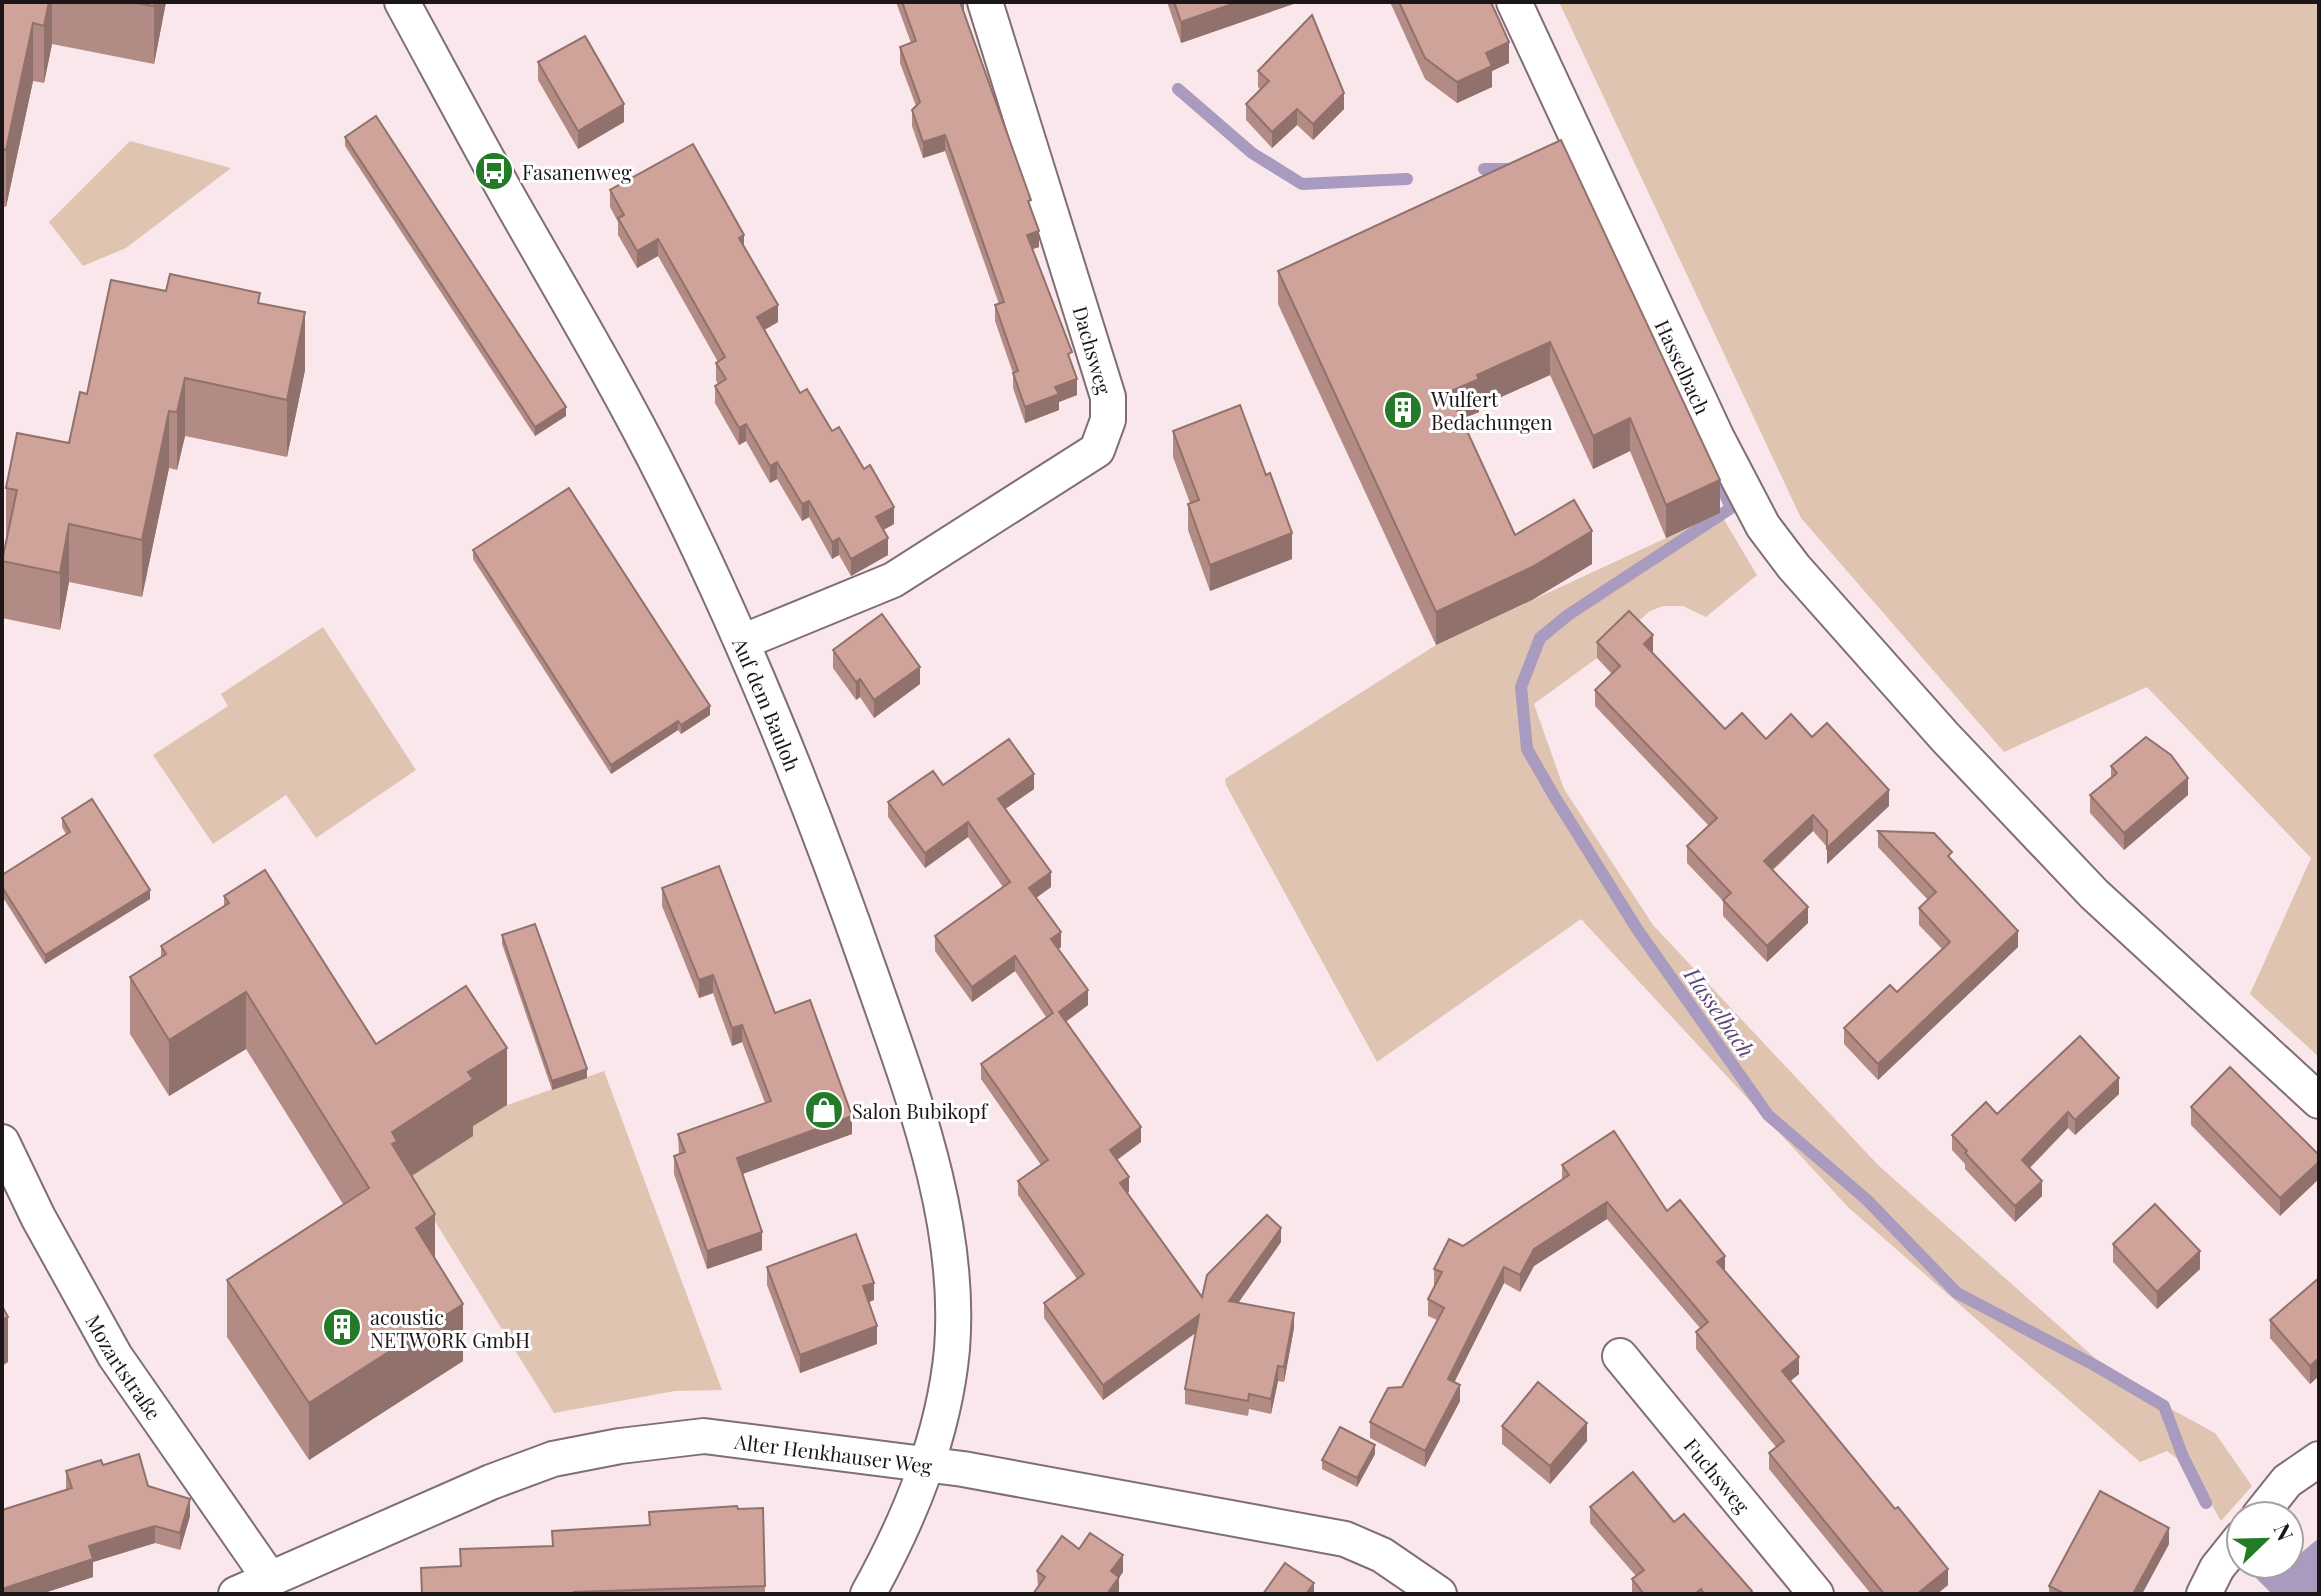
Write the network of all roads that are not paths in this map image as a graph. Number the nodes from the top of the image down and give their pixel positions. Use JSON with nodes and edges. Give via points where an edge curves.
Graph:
{"nodes":[{"id":1,"x":402,"y":2,"type":"edge"},
{"id":2,"x":985,"y":2,"type":"edge"},
{"id":3,"x":1514,"y":2,"type":"edge"},
{"id":4,"x":742,"y":642,"type":"junction"},
{"id":5,"x":2319,"y":1101,"type":"edge"},
{"id":6,"x":2,"y":1142,"type":"edge"},
{"id":7,"x":1620,"y":1356,"type":"dead end"},
{"id":8,"x":2319,"y":1459,"type":"edge"},
{"id":9,"x":929,"y":1464,"type":"junction"},
{"id":10,"x":2272,"y":1500,"type":"edge"},
{"id":11,"x":2225,"y":1558,"type":"edge"},
{"id":12,"x":270,"y":1579,"type":"junction"},
{"id":13,"x":236,"y":1594,"type":"edge"},
{"id":14,"x":868,"y":1594,"type":"edge"},
{"id":15,"x":1439,"y":1594,"type":"edge"},
{"id":16,"x":1816,"y":1594,"type":"edge"},
{"id":17,"x":2204,"y":1594,"type":"edge"}],
"edges":[{"from":1,"to":4,"type":"street","name":"Auf dem Bauloh","via":[[631,412]]},
{"from":2,"to":4,"type":"street","name":"Dachsweg","via":[[1108,397],[1108,420],[1097,450],[893,580]]},
{"from":3,"to":5,"type":"street","name":"Hasselbach","via":[[1763,526],[1935,725],[2094,894]]},
{"from":4,"to":9,"type":"street","name":"Auf dem Bauloh","via":[[854,926],[911,1091],[940,1200],[951,1270],[952,1346],[945,1403]]},
{"from":6,"to":12,"type":"street","name":"Mozartstraße","via":[[115,1356]]},
{"from":7,"to":16,"type":"street","name":"Fuchsweg"},
{"from":8,"to":10,"type":"street","via":[[2287,1481]]},
{"from":9,"to":12,"type":"street","name":"Alter Henkhauser Weg","via":[[704,1436],[620,1446],[553,1459],[491,1482]]},
{"from":9,"to":14,"type":"street","name":"Auf dem Bauloh"},
{"from":9,"to":15,"type":"street","name":"Alter Henkhauser Weg","via":[[1345,1539],[1382,1555]]},
{"from":11,"to":17,"type":"street"},
{"from":12,"to":13,"type":"street","name":"Alter Henkhauser Weg"}]}
